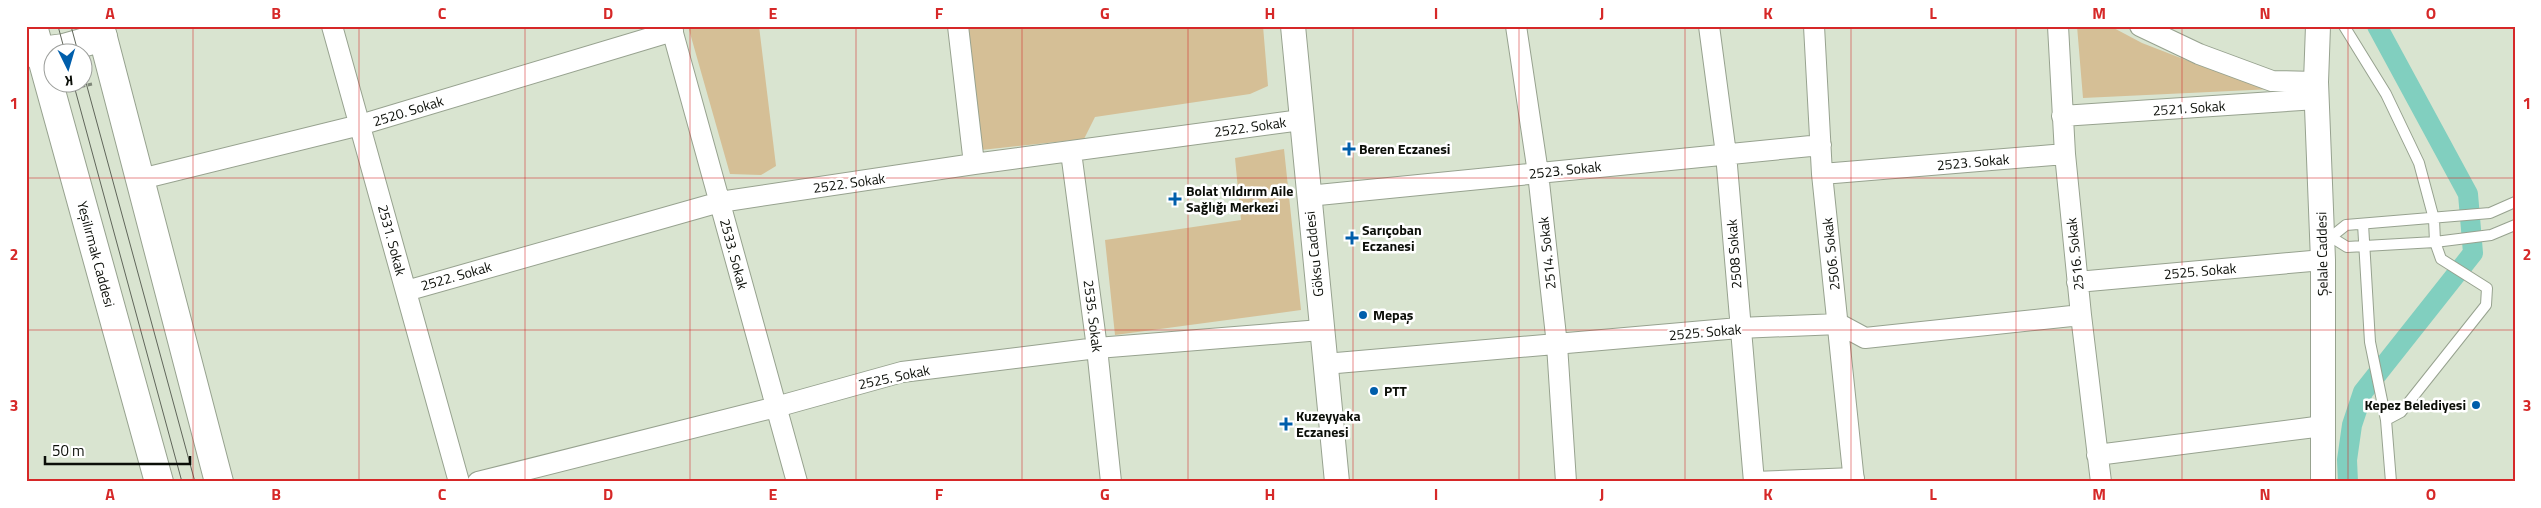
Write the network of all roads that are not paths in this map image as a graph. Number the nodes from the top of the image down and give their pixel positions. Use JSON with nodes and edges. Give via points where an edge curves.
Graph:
{"nodes":[{"id":1,"x":332,"y":26,"type":"edge"},
{"id":2,"x":958,"y":26,"type":"edge"},
{"id":3,"x":1293,"y":26,"type":"edge"},
{"id":4,"x":1516,"y":26,"type":"edge"},
{"id":5,"x":1709,"y":26,"type":"edge"},
{"id":6,"x":1814,"y":26,"type":"edge"},
{"id":7,"x":2058,"y":26,"type":"edge"},
{"id":8,"x":2140,"y":26,"type":"edge"},
{"id":9,"x":2318,"y":26,"type":"edge"},
{"id":10,"x":2344,"y":26,"type":"edge"},
{"id":11,"x":672,"y":29,"type":"edge"},
{"id":12,"x":102,"y":32,"type":"edge"},
{"id":13,"x":33,"y":43,"type":"edge"},
{"id":14,"x":2316,"y":91,"type":"junction"},
{"id":15,"x":2062,"y":116,"type":"junction"},
{"id":16,"x":1301,"y":120,"type":"junction"},
{"id":17,"x":360,"y":126,"type":"junction"},
{"id":18,"x":1821,"y":145,"type":"junction"},
{"id":19,"x":1071,"y":152,"type":"junction"},
{"id":20,"x":1726,"y":154,"type":"junction"},
{"id":21,"x":2065,"y":154,"type":"junction"},
{"id":22,"x":974,"y":164,"type":"junction"},
{"id":23,"x":1538,"y":173,"type":"junction"},
{"id":24,"x":1822,"y":174,"type":"junction"},
{"id":25,"x":141,"y":179,"type":"junction"},
{"id":26,"x":1308,"y":196,"type":"junction"},
{"id":27,"x":720,"y":202,"type":"junction"},
{"id":28,"x":2515,"y":202,"type":"edge"},
{"id":29,"x":2434,"y":219,"type":"junction"},
{"id":30,"x":2363,"y":224,"type":"junction"},
{"id":31,"x":2515,"y":225,"type":"edge"},
{"id":32,"x":2435,"y":242,"type":"junction"},
{"id":33,"x":2325,"y":244,"type":"junction"},
{"id":34,"x":2364,"y":246,"type":"junction"},
{"id":35,"x":2077,"y":282,"type":"junction"},
{"id":36,"x":406,"y":290,"type":"junction"},
{"id":37,"x":2081,"y":315,"type":"junction"},
{"id":38,"x":1839,"y":324,"type":"junction"},
{"id":39,"x":1740,"y":328,"type":"junction"},
{"id":40,"x":1321,"y":330,"type":"junction"},
{"id":41,"x":1557,"y":346,"type":"junction"},
{"id":42,"x":1097,"y":348,"type":"junction"},
{"id":43,"x":1325,"y":364,"type":"junction"},
{"id":44,"x":776,"y":407,"type":"junction"},
{"id":45,"x":2386,"y":420,"type":"junction"},
{"id":46,"x":2323,"y":426,"type":"junction"},
{"id":47,"x":2097,"y":455,"type":"junction"},
{"id":48,"x":1854,"y":480,"type":"edge"},
{"id":49,"x":159,"y":482,"type":"edge"},
{"id":50,"x":219,"y":482,"type":"edge"},
{"id":51,"x":459,"y":482,"type":"edge"},
{"id":52,"x":478,"y":482,"type":"edge"},
{"id":53,"x":797,"y":482,"type":"edge"},
{"id":54,"x":1111,"y":482,"type":"edge"},
{"id":55,"x":1337,"y":482,"type":"edge"},
{"id":56,"x":1566,"y":482,"type":"edge"},
{"id":57,"x":1754,"y":482,"type":"edge"},
{"id":58,"x":2101,"y":482,"type":"edge"},
{"id":59,"x":2323,"y":482,"type":"edge"},
{"id":60,"x":2391,"y":482,"type":"edge"}],
"edges":[{"from":1,"to":17,"type":"street","name":"2531. Sokak"},
{"from":2,"to":22,"type":"street"},
{"from":3,"to":16,"type":"street","name":"Göksu Caddesi"},
{"from":4,"to":23,"type":"street","name":"2514. Sokak"},
{"from":5,"to":20,"type":"street","name":"2508 Sokak"},
{"from":6,"to":18,"type":"street","name":"2506. Sokak"},
{"from":7,"to":15,"type":"street","name":"2516. Sokak"},
{"from":8,"to":14,"type":"street","via":[[2199,54],[2272,81]]},
{"from":9,"to":14,"type":"street","name":"Şelale Caddesi"},
{"from":10,"to":29,"type":"lane","via":[[2386,94],[2419,163]]},
{"from":11,"to":17,"type":"street","name":"2520. Sokak"},
{"from":11,"to":27,"type":"street","name":"2533. Sokak"},
{"from":12,"to":13,"type":"main road","via":[[64,48]]},
{"from":12,"to":25,"type":"main road"},
{"from":13,"to":49,"type":"main road","name":"Yeşilırmak Caddesi","via":[[52,93]]},
{"from":14,"to":15,"type":"street","name":"2521. Sokak"},
{"from":14,"to":33,"type":"street","name":"Şelale Caddesi"},
{"from":15,"to":21,"type":"street","name":"2516. Sokak"},
{"from":16,"to":19,"type":"street","name":"2522. Sokak"},
{"from":16,"to":26,"type":"street","name":"Göksu Caddesi"},
{"from":17,"to":25,"type":"street","name":"2520. Sokak"},
{"from":17,"to":36,"type":"street","name":"2531. Sokak"},
{"from":18,"to":20,"type":"street","name":"2523. Sokak"},
{"from":18,"to":24,"type":"street","name":"2506. Sokak"},
{"from":19,"to":22,"type":"street","name":"2522. Sokak"},
{"from":19,"to":42,"type":"street","name":"2535. Sokak"},
{"from":20,"to":23,"type":"street","name":"2523. Sokak"},
{"from":20,"to":39,"type":"street","name":"2508 Sokak"},
{"from":21,"to":24,"type":"street","name":"2523. Sokak"},
{"from":21,"to":35,"type":"street","name":"2516. Sokak"},
{"from":22,"to":27,"type":"street","name":"2522. Sokak"},
{"from":23,"to":26,"type":"street","name":"2523. Sokak"},
{"from":23,"to":41,"type":"street","name":"2514. Sokak"},
{"from":24,"to":38,"type":"street","name":"2506. Sokak"},
{"from":25,"to":50,"type":"main road"},
{"from":26,"to":40,"type":"street","name":"Göksu Caddesi"},
{"from":27,"to":36,"type":"street","name":"2522. Sokak"},
{"from":27,"to":44,"type":"street","name":"2533. Sokak"},
{"from":28,"to":29,"type":"lane","via":[[2490,213]]},
{"from":29,"to":30,"type":"lane"},
{"from":29,"to":32,"type":"lane"},
{"from":30,"to":33,"type":"lane","via":[[2346,225]]},
{"from":30,"to":34,"type":"lane"},
{"from":31,"to":32,"type":"lane","via":[[2492,235]]},
{"from":32,"to":34,"type":"lane"},
{"from":32,"to":45,"type":"lane","via":[[2441,259],[2487,288],[2486,305],[2402,412]]},
{"from":33,"to":34,"type":"lane"},
{"from":33,"to":35,"type":"street","name":"2525. Sokak"},
{"from":33,"to":46,"type":"street","name":"Şelale Caddesi"},
{"from":34,"to":45,"type":"lane","via":[[2370,342]]},
{"from":35,"to":37,"type":"street","name":"2516. Sokak"},
{"from":36,"to":51,"type":"street","name":"2531. Sokak"},
{"from":37,"to":38,"type":"street","via":[[1865,338]]},
{"from":37,"to":47,"type":"street","name":"2516. Sokak"},
{"from":38,"to":39,"type":"street","name":"2525. Sokak"},
{"from":38,"to":48,"type":"street","name":"2506. Sokak"},
{"from":39,"to":41,"type":"street","name":"2525. Sokak"},
{"from":39,"to":57,"type":"street","name":"2508 Sokak"},
{"from":40,"to":42,"type":"street","name":"2525. Sokak"},
{"from":40,"to":43,"type":"street","name":"Göksu Caddesi"},
{"from":41,"to":43,"type":"street","name":"2525. Sokak"},
{"from":41,"to":56,"type":"street","name":"2514. Sokak"},
{"from":42,"to":44,"type":"street","name":"2525. Sokak","via":[[902,372]]},
{"from":42,"to":54,"type":"street","name":"2535. Sokak"},
{"from":43,"to":55,"type":"street","name":"Göksu Caddesi"},
{"from":44,"to":52,"type":"street","name":"2525. Sokak"},
{"from":44,"to":53,"type":"street","name":"2533. Sokak"},
{"from":45,"to":60,"type":"lane"},
{"from":46,"to":47,"type":"street"},
{"from":46,"to":59,"type":"street","name":"Şelale Caddesi"},
{"from":47,"to":58,"type":"street","name":"2516. Sokak"},
{"from":48,"to":57,"type":"street"}]}
